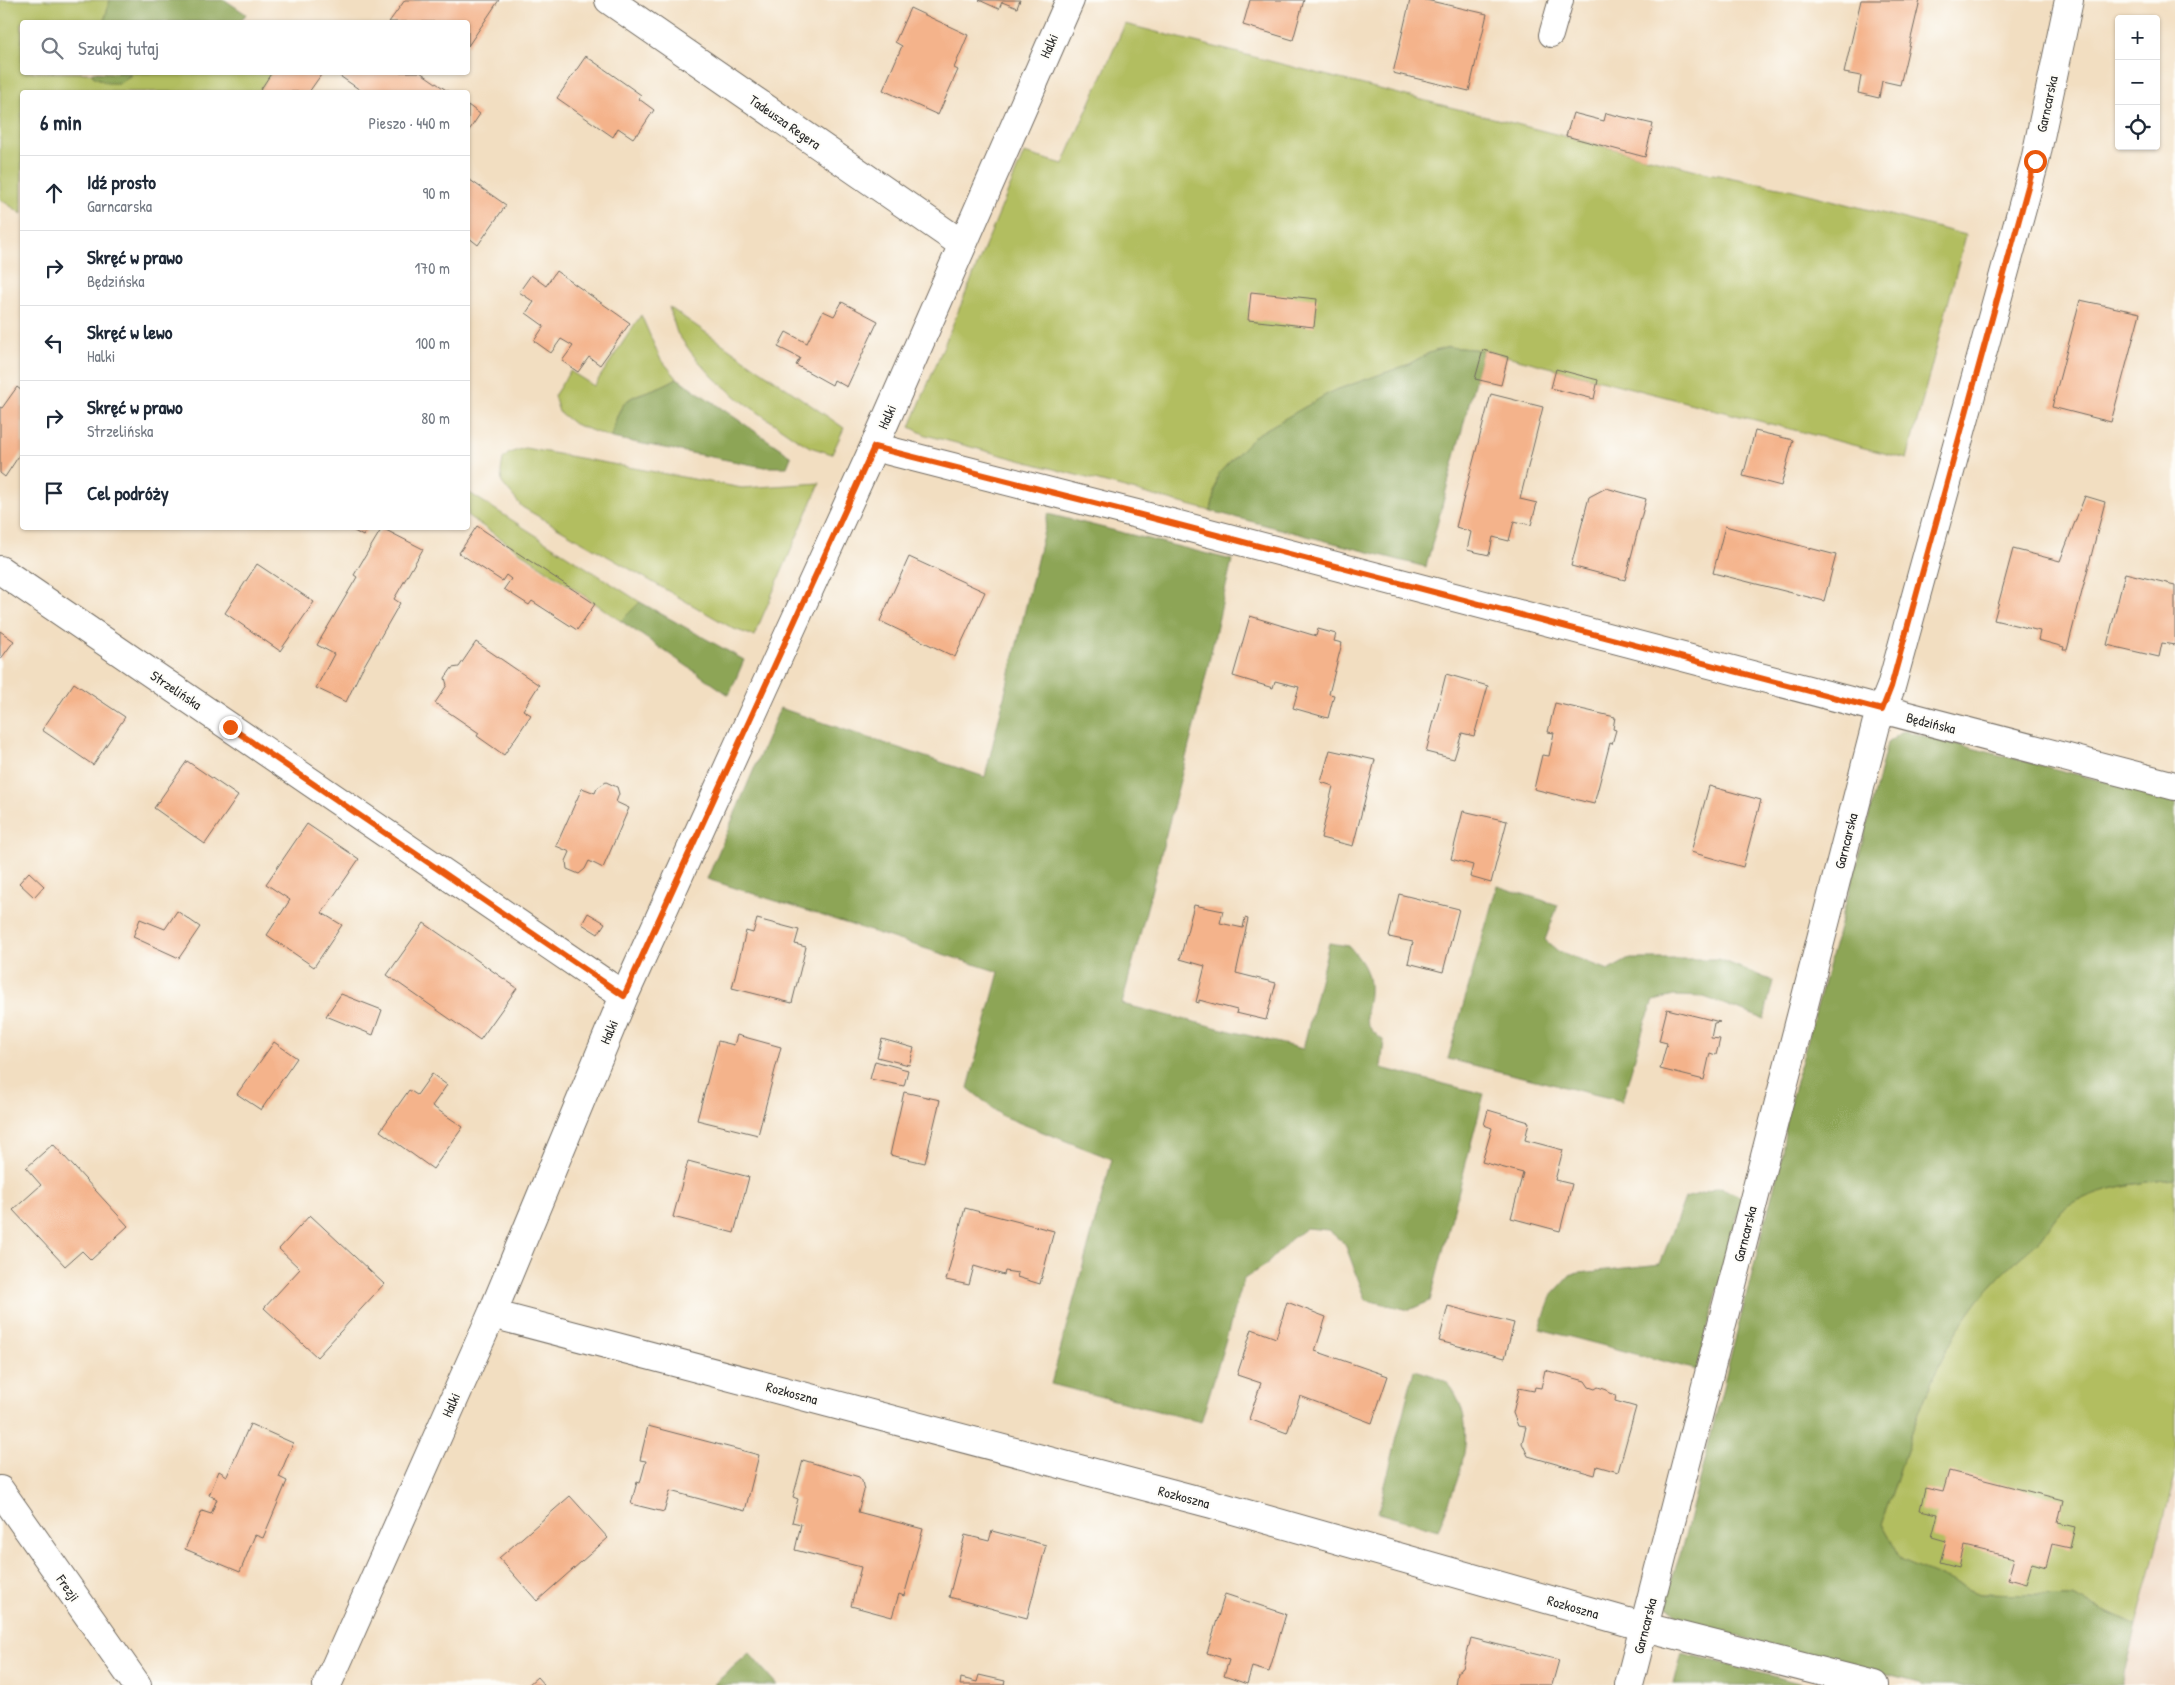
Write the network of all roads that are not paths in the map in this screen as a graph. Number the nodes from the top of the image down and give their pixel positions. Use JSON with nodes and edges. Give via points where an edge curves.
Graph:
{"nodes":[{"id":1,"x":609,"y":0,"type":"edge"},
{"id":2,"x":1070,"y":0,"type":"edge"},
{"id":3,"x":1561,"y":0,"type":"edge"},
{"id":4,"x":2069,"y":0,"type":"edge"},
{"id":5,"x":1551,"y":35,"type":"dead end"},
{"id":6,"x":962,"y":244,"type":"junction"},
{"id":7,"x":874,"y":447,"type":"junction"},
{"id":8,"x":0,"y":570,"type":"edge"},
{"id":9,"x":1882,"y":710,"type":"junction"},
{"id":10,"x":2175,"y":786,"type":"edge"},
{"id":11,"x":624,"y":996,"type":"junction"},
{"id":12,"x":492,"y":1314,"type":"junction"},
{"id":13,"x":0,"y":1490,"type":"edge"},
{"id":14,"x":1644,"y":1627,"type":"junction"},
{"id":15,"x":137,"y":1685,"type":"edge"},
{"id":16,"x":327,"y":1685,"type":"edge"},
{"id":17,"x":1629,"y":1685,"type":"edge"},
{"id":18,"x":1874,"y":1685,"type":"edge"}],
"edges":[{"from":1,"to":6,"type":"street","name":"Tadeusza Regera"},
{"from":2,"to":6,"type":"street","name":"Halki"},
{"from":3,"to":5,"type":"lane"},
{"from":4,"to":9,"type":"street","name":"Garncarska","via":[[2035,161]]},
{"from":6,"to":7,"type":"street","name":"Halki"},
{"from":7,"to":9,"type":"street","name":"Będzińska"},
{"from":7,"to":11,"type":"street","name":"Halki"},
{"from":8,"to":11,"type":"street","name":"Strzelińska"},
{"from":9,"to":10,"type":"street","name":"Będzińska"},
{"from":9,"to":14,"type":"street","name":"Garncarska"},
{"from":11,"to":12,"type":"street","name":"Halki"},
{"from":12,"to":14,"type":"street","name":"Rozkoszna","via":[[1212,1504]]},
{"from":12,"to":16,"type":"street","name":"Halki"},
{"from":13,"to":15,"type":"street","name":"Frezji"},
{"from":14,"to":17,"type":"street","name":"Garncarska"},
{"from":14,"to":18,"type":"street","name":"Rozkoszna"}]}
